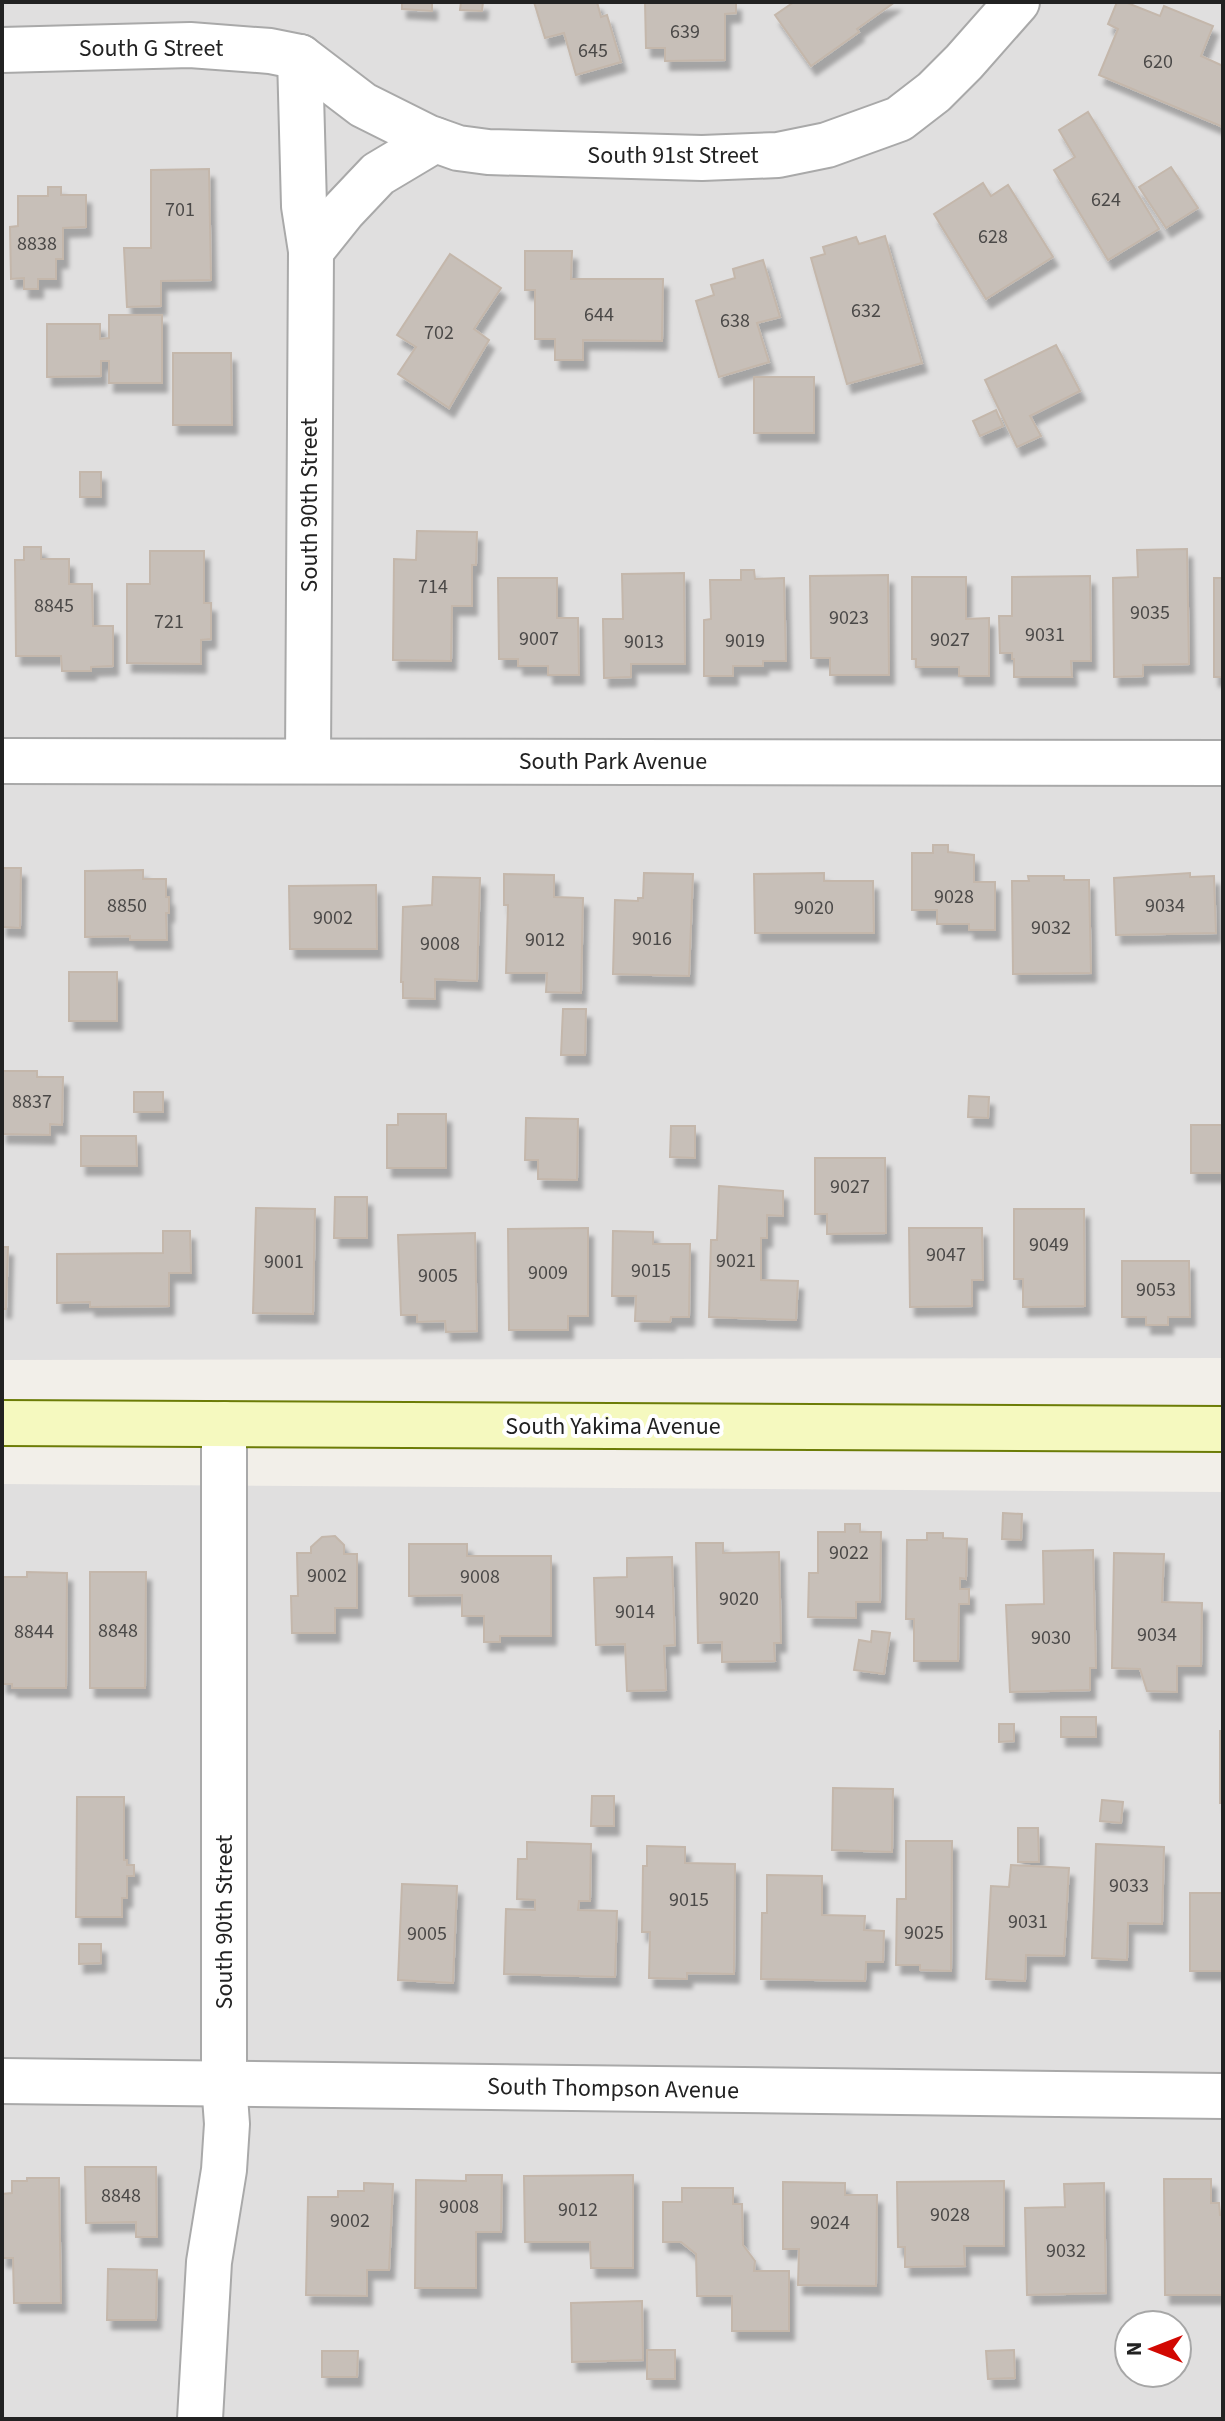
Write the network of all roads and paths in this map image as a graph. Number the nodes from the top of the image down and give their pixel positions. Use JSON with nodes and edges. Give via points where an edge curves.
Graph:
{"nodes":[{"id":1,"x":1017,"y":2,"type":"edge"},
{"id":2,"x":2,"y":50,"type":"edge"},
{"id":3,"x":300,"y":57,"type":"junction"},
{"id":4,"x":435,"y":140,"type":"junction"},
{"id":5,"x":311,"y":251,"type":"junction"},
{"id":6,"x":308,"y":760,"type":"junction"},
{"id":7,"x":2,"y":761,"type":"edge"},
{"id":8,"x":1223,"y":763,"type":"edge"},
{"id":9,"x":2,"y":1423,"type":"edge"},
{"id":10,"x":224,"y":1424,"type":"junction"},
{"id":11,"x":1223,"y":1429,"type":"edge"},
{"id":12,"x":2,"y":2081,"type":"edge"},
{"id":13,"x":224,"y":2083,"type":"junction"},
{"id":14,"x":1223,"y":2096,"type":"edge"},
{"id":15,"x":200,"y":2419,"type":"edge"}],
"edges":[{"from":1,"to":4,"type":"street","name":"South 91st Street","via":[[934,92],[899,119],[827,145],[778,155],[702,158],[488,152]]},
{"from":2,"to":3,"type":"street","name":"South G Street","via":[[190,45]]},
{"from":3,"to":4,"type":"street","name":"South 91st Street","via":[[363,105]]},
{"from":3,"to":5,"type":"street","name":"South 90th Street","via":[[304,206]]},
{"from":4,"to":5,"type":"street","via":[[378,174]]},
{"from":5,"to":6,"type":"street","name":"South 90th Street"},
{"from":6,"to":7,"type":"street","name":"South Park Avenue"},
{"from":6,"to":8,"type":"street","name":"South Park Avenue"},
{"from":9,"to":10,"type":"main road","name":"South Yakima Avenue"},
{"from":10,"to":11,"type":"main road","name":"South Yakima Avenue"},
{"from":10,"to":13,"type":"street","name":"South 90th Street"},
{"from":12,"to":13,"type":"street","name":"South Thompson Avenue"},
{"from":13,"to":14,"type":"street","name":"South Thompson Avenue"},
{"from":13,"to":15,"type":"street","name":"South 90th Street","via":[[224,2170],[209,2262]]}]}
